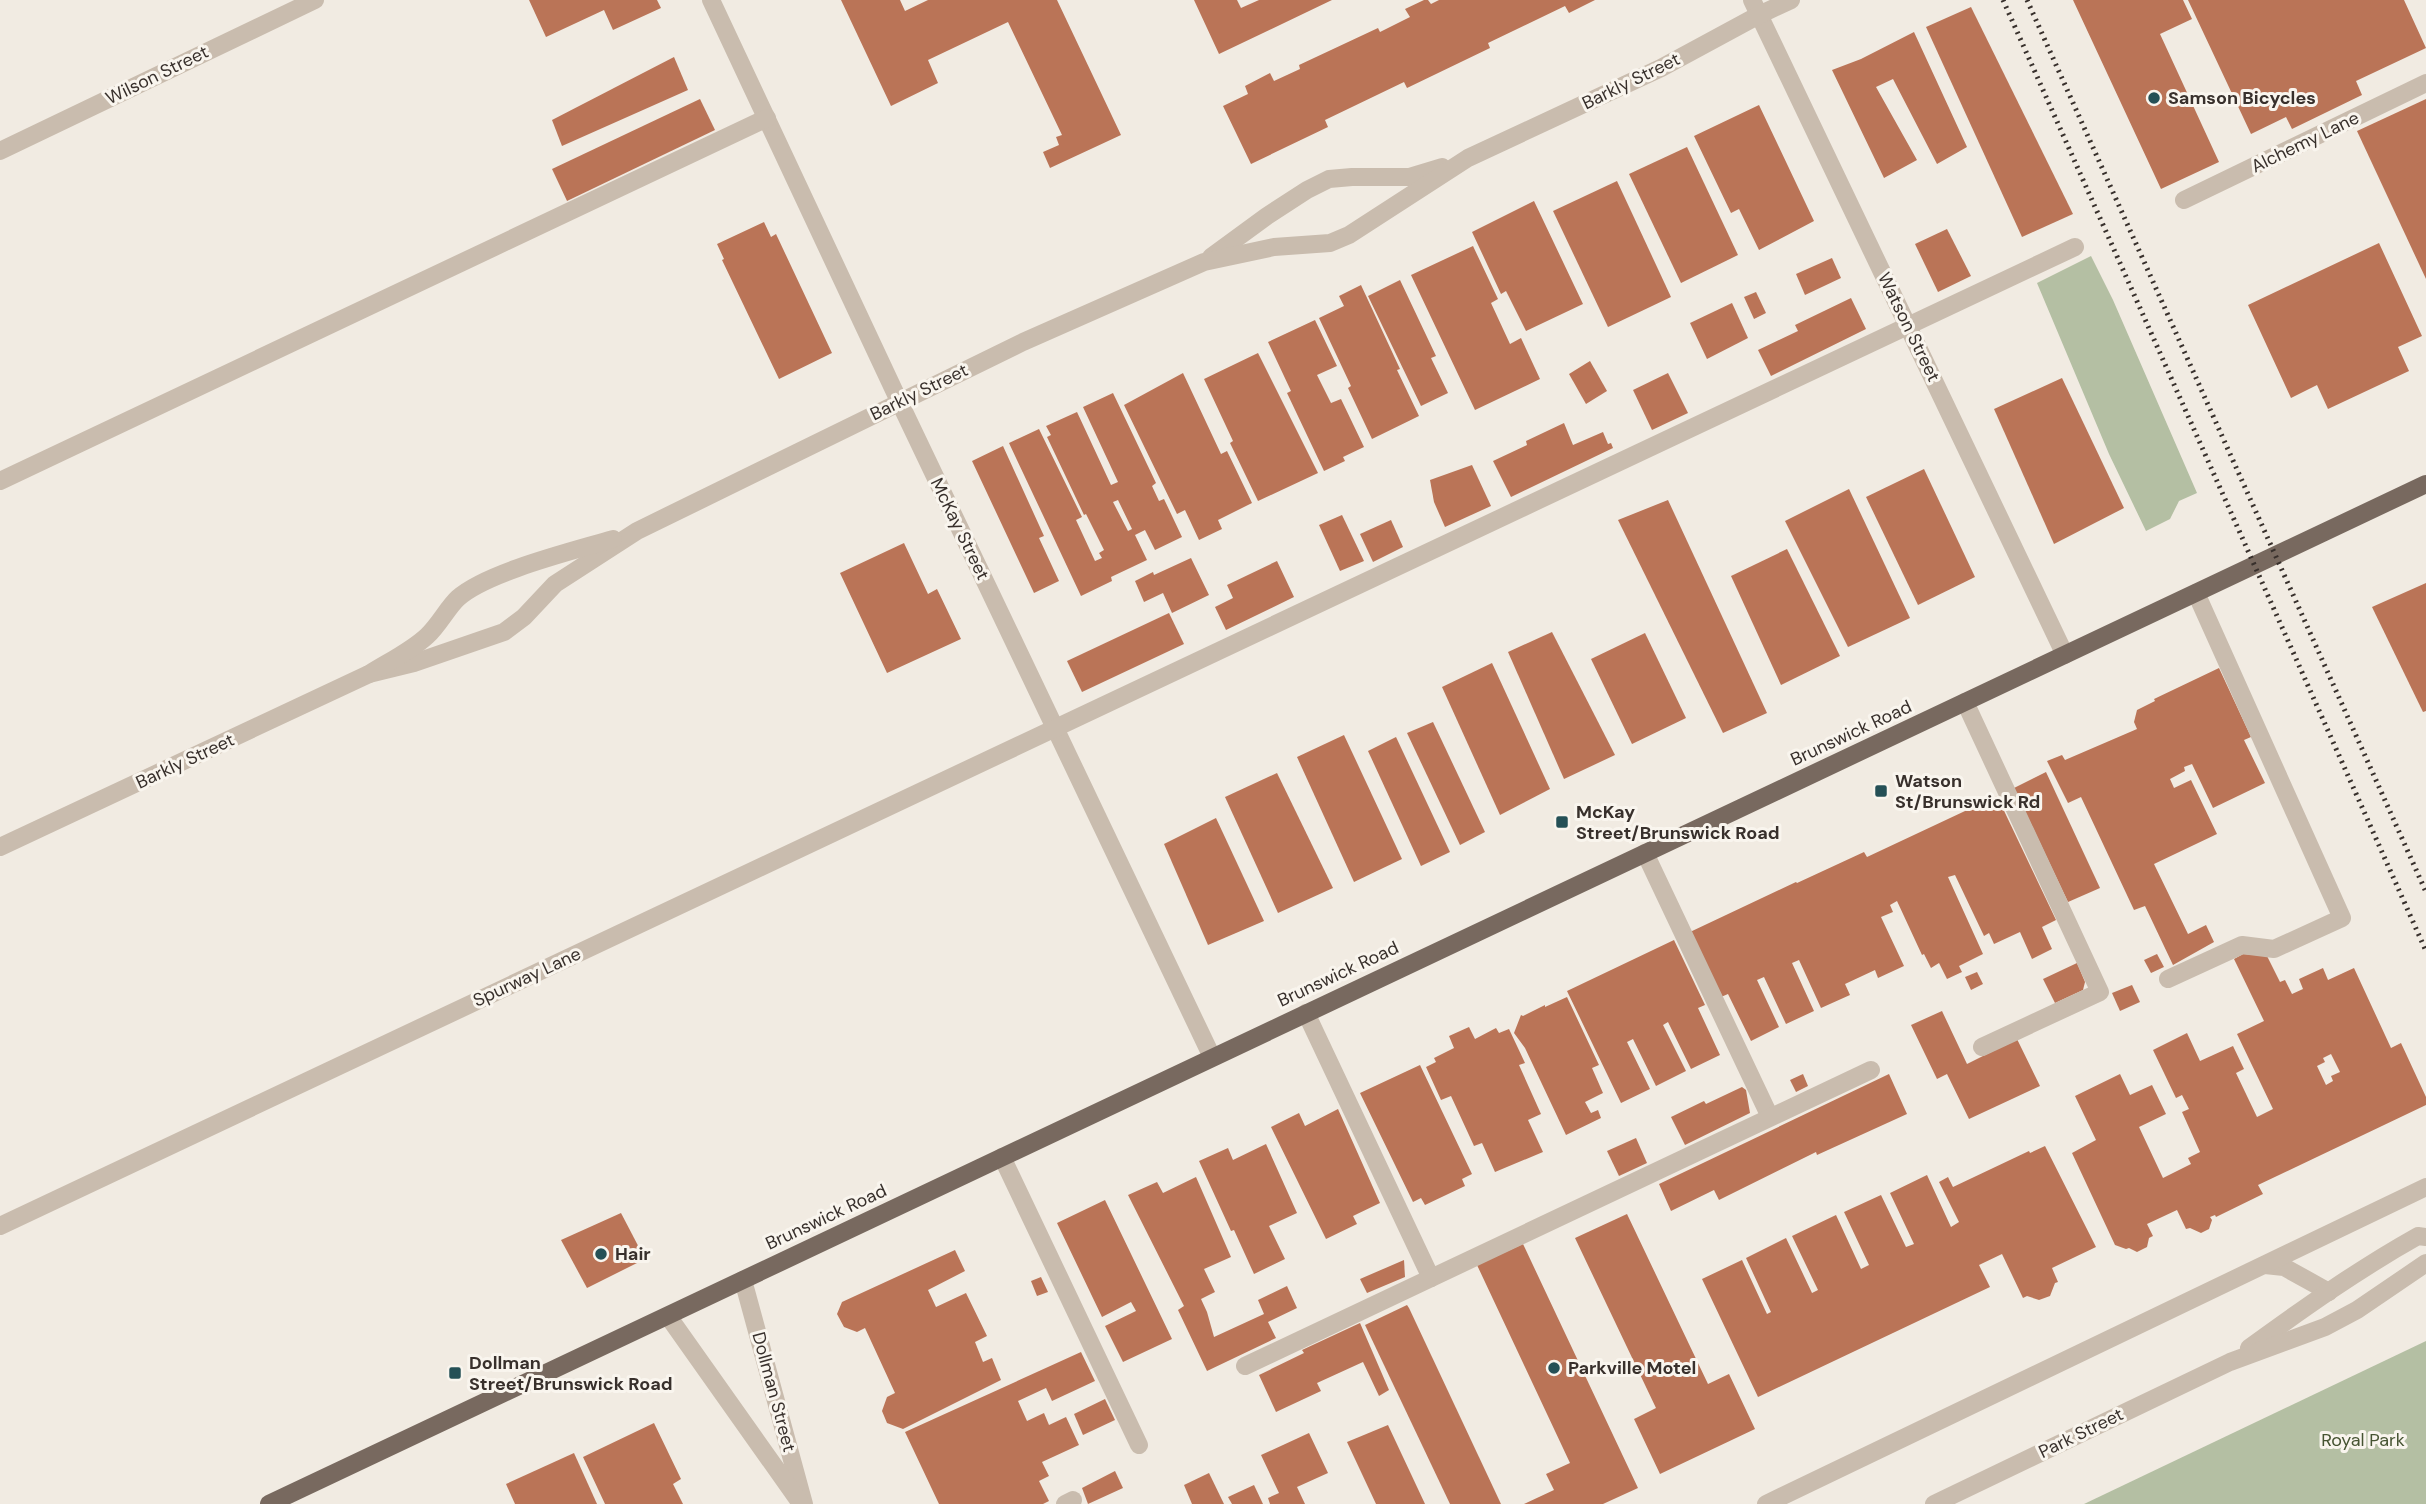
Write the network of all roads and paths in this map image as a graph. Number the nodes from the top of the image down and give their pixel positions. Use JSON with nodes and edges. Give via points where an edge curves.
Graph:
{"nodes":[{"id":1,"x":315,"y":0,"type":"edge"},
{"id":2,"x":710,"y":0,"type":"edge"},
{"id":3,"x":1791,"y":0,"type":"edge"},
{"id":4,"x":1756,"y":7,"type":"edge"},
{"id":5,"x":2426,"y":83,"type":"edge"},
{"id":6,"x":767,"y":118,"type":"junction"},
{"id":7,"x":0,"y":151,"type":"edge"},
{"id":8,"x":1468,"y":158,"type":"junction"},
{"id":9,"x":2184,"y":200,"type":"dead end"},
{"id":10,"x":2075,"y":247,"type":"dead end"},
{"id":11,"x":1204,"y":262,"type":"junction"},
{"id":12,"x":1909,"y":327,"type":"junction"},
{"id":13,"x":899,"y":401,"type":"junction"},
{"id":14,"x":0,"y":481,"type":"edge"},
{"id":15,"x":2426,"y":484,"type":"edge"},
{"id":16,"x":637,"y":531,"type":"junction"},
{"id":17,"x":2196,"y":593,"type":"junction"},
{"id":18,"x":2066,"y":655,"type":"junction"},
{"id":19,"x":369,"y":674,"type":"junction"},
{"id":20,"x":1965,"y":702,"type":"junction"},
{"id":21,"x":1055,"y":728,"type":"junction"},
{"id":22,"x":0,"y":847,"type":"edge"},
{"id":23,"x":1645,"y":853,"type":"junction"},
{"id":24,"x":2168,"y":979,"type":"dead end"},
{"id":25,"x":1306,"y":1013,"type":"junction"},
{"id":26,"x":1982,"y":1047,"type":"dead end"},
{"id":27,"x":1212,"y":1057,"type":"junction"},
{"id":28,"x":1871,"y":1070,"type":"dead end"},
{"id":29,"x":1770,"y":1117,"type":"junction"},
{"id":30,"x":1002,"y":1157,"type":"junction"},
{"id":31,"x":2426,"y":1187,"type":"edge"},
{"id":32,"x":0,"y":1226,"type":"edge"},
{"id":33,"x":2426,"y":1237,"type":"edge"},
{"id":34,"x":2426,"y":1263,"type":"edge"},
{"id":35,"x":2265,"y":1265,"type":"junction"},
{"id":36,"x":1431,"y":1278,"type":"junction"},
{"id":37,"x":743,"y":1280,"type":"junction"},
{"id":38,"x":2329,"y":1292,"type":"junction"},
{"id":39,"x":668,"y":1316,"type":"junction"},
{"id":40,"x":2230,"y":1362,"type":"junction"},
{"id":41,"x":1245,"y":1366,"type":"dead end"},
{"id":42,"x":1139,"y":1445,"type":"dead end"},
{"id":43,"x":269,"y":1504,"type":"edge"},
{"id":44,"x":803,"y":1504,"type":"edge"},
{"id":45,"x":1766,"y":1504,"type":"edge"},
{"id":46,"x":1934,"y":1504,"type":"edge"}],
"edges":[{"from":1,"to":7,"type":"street","name":"Wilson Street"},
{"from":2,"to":6,"type":"street","name":"McKay Street"},
{"from":3,"to":4,"type":"street","name":"Barkly Street"},
{"from":4,"to":8,"type":"street","name":"Barkly Street","via":[[1661,68]]},
{"from":4,"to":12,"type":"street","name":"Watson Street"},
{"from":5,"to":9,"type":"street","name":"Alchemy Lane"},
{"from":6,"to":13,"type":"street","name":"McKay Street"},
{"from":6,"to":14,"type":"street"},
{"from":8,"to":11,"type":"street","name":"Barkly Street","via":[[1331,243],[1274,247]]},
{"from":8,"to":11,"type":"street","name":"Barkly Street","via":[[1409,177],[1329,179]]},
{"from":10,"to":12,"type":"street","name":"Spurway Lane"},
{"from":11,"to":13,"type":"street","name":"Barkly Street"},
{"from":12,"to":18,"type":"street","name":"Watson Street"},
{"from":12,"to":21,"type":"street","name":"Spurway Lane"},
{"from":13,"to":16,"type":"street","name":"Barkly Street"},
{"from":13,"to":21,"type":"street","name":"McKay Street"},
{"from":15,"to":17,"type":"main road","name":"Brunswick Road"},
{"from":16,"to":19,"type":"street","name":"Barkly Street","via":[[555,584],[504,632]]},
{"from":16,"to":19,"type":"street","name":"Barkly Street","via":[[474,587],[456,599],[425,638]]},
{"from":17,"to":18,"type":"main road","name":"Brunswick Road"},
{"from":17,"to":24,"type":"street","via":[[2342,918],[2274,949],[2242,945]]},
{"from":18,"to":20,"type":"main road","name":"Brunswick Road"},
{"from":19,"to":22,"type":"street","name":"Barkly Street"},
{"from":20,"to":23,"type":"main road","name":"Brunswick Road"},
{"from":20,"to":26,"type":"street","via":[[2100,992]]},
{"from":21,"to":27,"type":"street","name":"McKay Street"},
{"from":21,"to":32,"type":"street","name":"Spurway Lane"},
{"from":23,"to":25,"type":"main road","name":"Brunswick Road"},
{"from":23,"to":29,"type":"street"},
{"from":25,"to":27,"type":"main road","name":"Brunswick Road"},
{"from":25,"to":36,"type":"street"},
{"from":27,"to":30,"type":"main road","name":"Brunswick Road"},
{"from":28,"to":29,"type":"street"},
{"from":29,"to":36,"type":"street"},
{"from":30,"to":37,"type":"main road","name":"Brunswick Road"},
{"from":30,"to":42,"type":"street"},
{"from":31,"to":35,"type":"street"},
{"from":33,"to":38,"type":"street","name":"Park Street","via":[[2403,1244]]},
{"from":34,"to":40,"type":"street","name":"Park Street","via":[[2339,1320]]},
{"from":35,"to":38,"type":"street","via":[[2284,1267]]},
{"from":35,"to":45,"type":"street"},
{"from":36,"to":41,"type":"street"},
{"from":37,"to":39,"type":"main road","name":"Brunswick Road"},
{"from":37,"to":44,"type":"street","name":"Dollman Street"},
{"from":38,"to":40,"type":"street","name":"Park Street"},
{"from":39,"to":43,"type":"main road","name":"Brunswick Road"},
{"from":39,"to":44,"type":"street","name":"Dollman Street"},
{"from":40,"to":46,"type":"street","name":"Park Street"}]}
